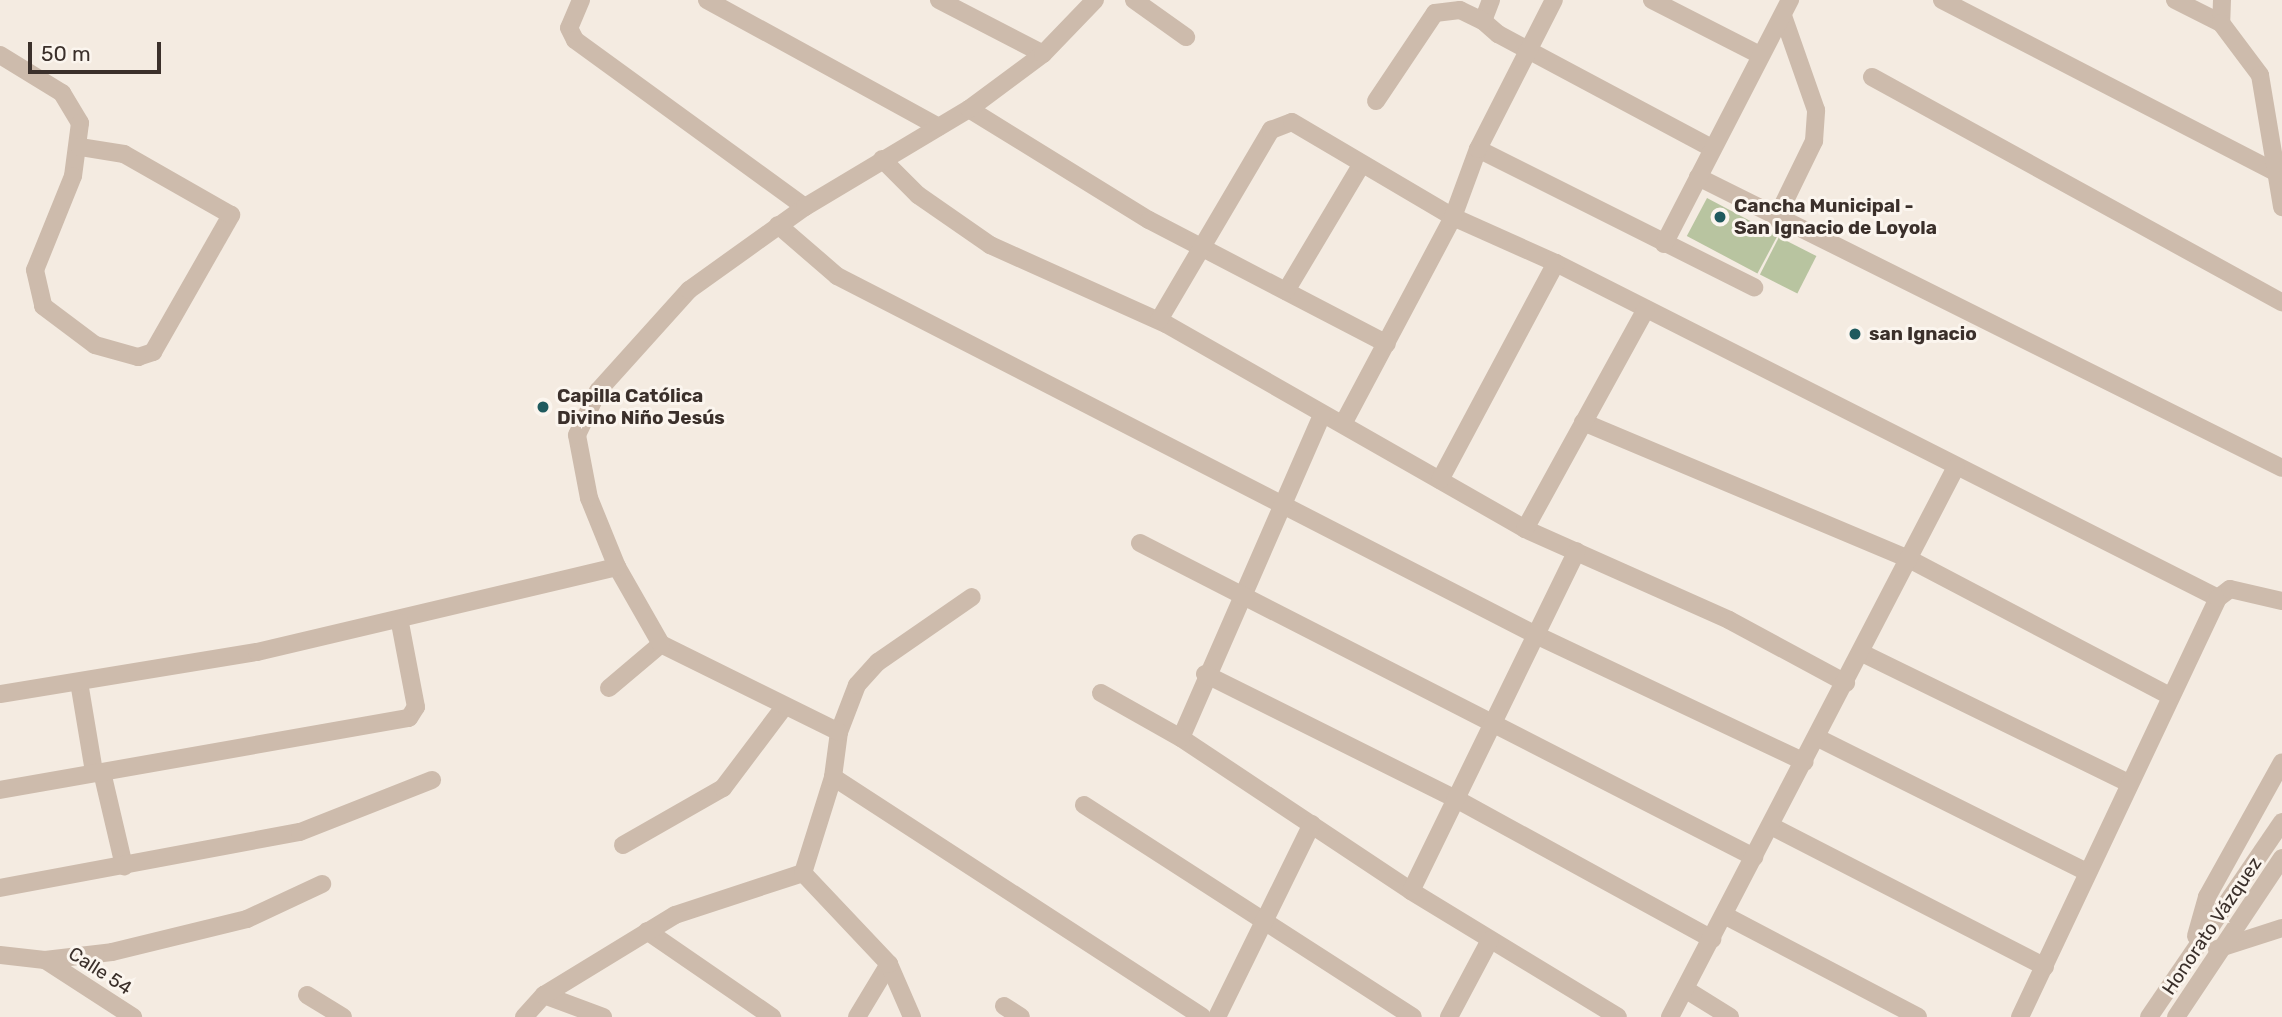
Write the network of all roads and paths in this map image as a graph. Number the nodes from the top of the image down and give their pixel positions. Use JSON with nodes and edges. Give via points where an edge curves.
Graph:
{"nodes":[{"id":1,"x":580,"y":0,"type":"edge"},
{"id":2,"x":707,"y":0,"type":"edge"},
{"id":3,"x":939,"y":0,"type":"edge"},
{"id":4,"x":1095,"y":0,"type":"edge"},
{"id":5,"x":1134,"y":0,"type":"edge"},
{"id":6,"x":1491,"y":0,"type":"edge"},
{"id":7,"x":1554,"y":0,"type":"edge"},
{"id":8,"x":1652,"y":0,"type":"edge"},
{"id":9,"x":1942,"y":0,"type":"edge"},
{"id":10,"x":2175,"y":0,"type":"edge"},
{"id":11,"x":2222,"y":0,"type":"edge"},
{"id":12,"x":1786,"y":8,"type":"edge"},
{"id":13,"x":1483,"y":21,"type":"junction"},
{"id":14,"x":2221,"y":23,"type":"junction"},
{"id":15,"x":1186,"y":37,"type":"dead end"},
{"id":16,"x":1527,"y":53,"type":"junction"},
{"id":17,"x":1043,"y":54,"type":"junction"},
{"id":18,"x":0,"y":55,"type":"edge"},
{"id":19,"x":1760,"y":55,"type":"junction"},
{"id":20,"x":1872,"y":77,"type":"dead end"},
{"id":21,"x":1377,"y":101,"type":"dead end"},
{"id":22,"x":969,"y":109,"type":"junction"},
{"id":23,"x":939,"y":127,"type":"junction"},
{"id":24,"x":80,"y":147,"type":"junction"},
{"id":25,"x":1710,"y":147,"type":"junction"},
{"id":26,"x":1478,"y":149,"type":"junction"},
{"id":27,"x":882,"y":159,"type":"junction"},
{"id":28,"x":1360,"y":167,"type":"junction"},
{"id":29,"x":2275,"y":172,"type":"junction"},
{"id":30,"x":1698,"y":177,"type":"junction"},
{"id":31,"x":805,"y":207,"type":"junction"},
{"id":32,"x":2282,"y":207,"type":"edge"},
{"id":33,"x":1453,"y":217,"type":"junction"},
{"id":34,"x":1776,"y":219,"type":"junction"},
{"id":35,"x":778,"y":225,"type":"junction"},
{"id":36,"x":1664,"y":244,"type":"junction"},
{"id":37,"x":1200,"y":245,"type":"junction"},
{"id":38,"x":1556,"y":263,"type":"junction"},
{"id":39,"x":1754,"y":287,"type":"dead end"},
{"id":40,"x":1286,"y":291,"type":"junction"},
{"id":41,"x":2282,"y":302,"type":"edge"},
{"id":42,"x":1646,"y":309,"type":"junction"},
{"id":43,"x":1158,"y":320,"type":"junction"},
{"id":44,"x":1387,"y":344,"type":"junction"},
{"id":45,"x":1322,"y":415,"type":"junction"},
{"id":46,"x":1583,"y":422,"type":"junction"},
{"id":47,"x":1343,"y":424,"type":"junction"},
{"id":48,"x":1956,"y":467,"type":"junction"},
{"id":49,"x":2282,"y":468,"type":"edge"},
{"id":50,"x":1440,"y":480,"type":"junction"},
{"id":51,"x":1279,"y":503,"type":"junction"},
{"id":52,"x":1525,"y":529,"type":"junction"},
{"id":53,"x":1140,"y":543,"type":"dead end"},
{"id":54,"x":1577,"y":551,"type":"junction"},
{"id":55,"x":1909,"y":559,"type":"junction"},
{"id":56,"x":617,"y":567,"type":"junction"},
{"id":57,"x":1242,"y":590,"type":"junction"},
{"id":58,"x":972,"y":597,"type":"dead end"},
{"id":59,"x":2218,"y":598,"type":"junction"},
{"id":60,"x":2282,"y":601,"type":"edge"},
{"id":61,"x":400,"y":623,"type":"junction"},
{"id":62,"x":1536,"y":635,"type":"junction"},
{"id":63,"x":661,"y":644,"type":"junction"},
{"id":64,"x":1862,"y":653,"type":"junction"},
{"id":65,"x":1205,"y":674,"type":"junction"},
{"id":66,"x":79,"y":682,"type":"junction"},
{"id":67,"x":1846,"y":683,"type":"junction"},
{"id":68,"x":608,"y":688,"type":"dead end"},
{"id":69,"x":1101,"y":693,"type":"dead end"},
{"id":70,"x":0,"y":694,"type":"edge"},
{"id":71,"x":2170,"y":696,"type":"junction"},
{"id":72,"x":784,"y":707,"type":"junction"},
{"id":73,"x":1498,"y":721,"type":"junction"},
{"id":74,"x":839,"y":732,"type":"junction"},
{"id":75,"x":1181,"y":738,"type":"junction"},
{"id":76,"x":1818,"y":738,"type":"junction"},
{"id":77,"x":1805,"y":762,"type":"junction"},
{"id":78,"x":2282,"y":762,"type":"edge"},
{"id":79,"x":98,"y":772,"type":"junction"},
{"id":80,"x":833,"y":777,"type":"junction"},
{"id":81,"x":432,"y":780,"type":"dead end"},
{"id":82,"x":2127,"y":782,"type":"junction"},
{"id":83,"x":0,"y":790,"type":"edge"},
{"id":84,"x":1458,"y":800,"type":"junction"},
{"id":85,"x":1084,"y":805,"type":"dead end"},
{"id":86,"x":2282,"y":822,"type":"edge"},
{"id":87,"x":1312,"y":824,"type":"junction"},
{"id":88,"x":1771,"y":826,"type":"junction"},
{"id":89,"x":623,"y":845,"type":"dead end"},
{"id":90,"x":1755,"y":857,"type":"junction"},
{"id":91,"x":2282,"y":858,"type":"edge"},
{"id":92,"x":124,"y":866,"type":"junction"},
{"id":93,"x":2087,"y":872,"type":"junction"},
{"id":94,"x":803,"y":873,"type":"junction"},
{"id":95,"x":322,"y":884,"type":"dead end"},
{"id":96,"x":0,"y":888,"type":"edge"},
{"id":97,"x":1411,"y":891,"type":"junction"},
{"id":98,"x":1724,"y":915,"type":"junction"},
{"id":99,"x":1263,"y":922,"type":"junction"},
{"id":100,"x":2282,"y":928,"type":"edge"},
{"id":101,"x":647,"y":931,"type":"junction"},
{"id":102,"x":1712,"y":939,"type":"junction"},
{"id":103,"x":1490,"y":940,"type":"junction"},
{"id":104,"x":2196,"y":943,"type":"junction"},
{"id":105,"x":2217,"y":949,"type":"junction"},
{"id":106,"x":0,"y":955,"type":"edge"},
{"id":107,"x":45,"y":960,"type":"junction"},
{"id":108,"x":889,"y":964,"type":"junction"},
{"id":109,"x":2045,"y":967,"type":"junction"},
{"id":110,"x":1685,"y":989,"type":"junction"},
{"id":111,"x":307,"y":995,"type":"dead end"},
{"id":112,"x":544,"y":995,"type":"junction"},
{"id":113,"x":1004,"y":1006,"type":"dead end"},
{"id":114,"x":132,"y":1017,"type":"edge"},
{"id":115,"x":343,"y":1017,"type":"edge"},
{"id":116,"x":524,"y":1017,"type":"edge"},
{"id":117,"x":603,"y":1017,"type":"edge"},
{"id":118,"x":772,"y":1017,"type":"edge"},
{"id":119,"x":857,"y":1017,"type":"edge"},
{"id":120,"x":912,"y":1017,"type":"edge"},
{"id":121,"x":1021,"y":1017,"type":"edge"},
{"id":122,"x":1202,"y":1017,"type":"edge"},
{"id":123,"x":1217,"y":1017,"type":"edge"},
{"id":124,"x":1413,"y":1017,"type":"edge"},
{"id":125,"x":1449,"y":1017,"type":"edge"},
{"id":126,"x":1618,"y":1017,"type":"edge"},
{"id":127,"x":1670,"y":1017,"type":"edge"},
{"id":128,"x":1730,"y":1017,"type":"edge"},
{"id":129,"x":1919,"y":1017,"type":"edge"},
{"id":130,"x":2020,"y":1017,"type":"edge"},
{"id":131,"x":2149,"y":1017,"type":"edge"},
{"id":132,"x":2176,"y":1017,"type":"edge"}],
"edges":[{"from":1,"to":31,"type":"street","via":[[569,28],[575,40]]},
{"from":2,"to":23,"type":"street"},
{"from":3,"to":17,"type":"street"},
{"from":4,"to":17,"type":"street"},
{"from":5,"to":15,"type":"street"},
{"from":6,"to":13,"type":"street"},
{"from":7,"to":16,"type":"street"},
{"from":8,"to":19,"type":"street"},
{"from":9,"to":29,"type":"street"},
{"from":10,"to":14,"type":"street"},
{"from":11,"to":14,"type":"street"},
{"from":12,"to":19,"type":"street"},
{"from":12,"to":34,"type":"street","via":[[1816,110],[1814,141]]},
{"from":13,"to":16,"type":"street"},
{"from":13,"to":21,"type":"street","via":[[1460,10],[1435,13]]},
{"from":14,"to":29,"type":"street","via":[[2260,75],[2275,139]]},
{"from":16,"to":25,"type":"street"},
{"from":16,"to":26,"type":"street"},
{"from":17,"to":22,"type":"street"},
{"from":18,"to":24,"type":"street","via":[[62,93],[79,123]]},
{"from":19,"to":25,"type":"street"},
{"from":20,"to":41,"type":"street"},
{"from":22,"to":23,"type":"street"},
{"from":22,"to":37,"type":"street","via":[[1049,164]]},
{"from":23,"to":27,"type":"street"},
{"from":24,"to":24,"type":"street","via":[[35,270],[37,292],[61,325],[94,345],[138,357],[153,352],[231,215],[124,154]]},
{"from":25,"to":30,"type":"street"},
{"from":26,"to":33,"type":"street"},
{"from":26,"to":36,"type":"street"},
{"from":27,"to":31,"type":"street"},
{"from":27,"to":43,"type":"street","via":[[918,195],[990,245]]},
{"from":28,"to":33,"type":"street"},
{"from":28,"to":37,"type":"street","via":[[1292,122],[1281,122]]},
{"from":28,"to":40,"type":"street"},
{"from":29,"to":32,"type":"street"},
{"from":30,"to":34,"type":"street"},
{"from":30,"to":36,"type":"street"},
{"from":31,"to":35,"type":"street"},
{"from":33,"to":38,"type":"street"},
{"from":33,"to":44,"type":"street"},
{"from":34,"to":49,"type":"street"},
{"from":35,"to":51,"type":"street","via":[[837,276]]},
{"from":35,"to":56,"type":"street","via":[[689,289],[598,391],[577,435],[589,498]]},
{"from":36,"to":39,"type":"street"},
{"from":37,"to":40,"type":"street"},
{"from":37,"to":43,"type":"street"},
{"from":38,"to":42,"type":"street"},
{"from":38,"to":50,"type":"street"},
{"from":40,"to":44,"type":"street"},
{"from":42,"to":46,"type":"street"},
{"from":42,"to":48,"type":"street"},
{"from":43,"to":45,"type":"street"},
{"from":44,"to":47,"type":"street"},
{"from":45,"to":47,"type":"street"},
{"from":45,"to":51,"type":"street"},
{"from":46,"to":52,"type":"street"},
{"from":46,"to":55,"type":"street"},
{"from":47,"to":50,"type":"street"},
{"from":48,"to":55,"type":"street"},
{"from":48,"to":59,"type":"street"},
{"from":50,"to":52,"type":"street"},
{"from":51,"to":57,"type":"street"},
{"from":51,"to":62,"type":"street"},
{"from":52,"to":54,"type":"street"},
{"from":53,"to":57,"type":"street"},
{"from":54,"to":62,"type":"street"},
{"from":54,"to":67,"type":"street","via":[[1729,620]]},
{"from":55,"to":64,"type":"street"},
{"from":55,"to":71,"type":"street"},
{"from":56,"to":61,"type":"street"},
{"from":56,"to":63,"type":"street"},
{"from":57,"to":65,"type":"street"},
{"from":57,"to":73,"type":"street"},
{"from":58,"to":74,"type":"street","via":[[878,663],[857,685]]},
{"from":59,"to":60,"type":"street","via":[[2230,589]]},
{"from":59,"to":71,"type":"street"},
{"from":61,"to":66,"type":"street"},
{"from":61,"to":79,"type":"street","via":[[416,707],[410,718]]},
{"from":62,"to":73,"type":"street"},
{"from":62,"to":77,"type":"street"},
{"from":63,"to":68,"type":"street"},
{"from":63,"to":72,"type":"street"},
{"from":64,"to":67,"type":"street"},
{"from":64,"to":82,"type":"street"},
{"from":65,"to":75,"type":"street"},
{"from":65,"to":84,"type":"street"},
{"from":66,"to":70,"type":"street"},
{"from":66,"to":79,"type":"street"},
{"from":67,"to":76,"type":"street"},
{"from":69,"to":75,"type":"street"},
{"from":71,"to":82,"type":"street"},
{"from":72,"to":74,"type":"street"},
{"from":72,"to":89,"type":"street","via":[[723,788]]},
{"from":73,"to":84,"type":"street"},
{"from":73,"to":90,"type":"street"},
{"from":74,"to":80,"type":"street"},
{"from":75,"to":87,"type":"street"},
{"from":76,"to":77,"type":"street"},
{"from":76,"to":93,"type":"street"},
{"from":77,"to":88,"type":"street"},
{"from":78,"to":104,"type":"street","name":"Honorato Vázquez","via":[[2207,897]]},
{"from":79,"to":83,"type":"street"},
{"from":79,"to":92,"type":"street"},
{"from":80,"to":94,"type":"street"},
{"from":80,"to":122,"type":"street"},
{"from":81,"to":92,"type":"street","via":[[333,823]]},
{"from":82,"to":93,"type":"street"},
{"from":84,"to":97,"type":"street"},
{"from":84,"to":102,"type":"street"},
{"from":85,"to":99,"type":"street"},
{"from":86,"to":104,"type":"street","name":"Honorato Vázquez"},
{"from":87,"to":97,"type":"street"},
{"from":87,"to":99,"type":"street"},
{"from":88,"to":90,"type":"street"},
{"from":88,"to":109,"type":"street"},
{"from":90,"to":98,"type":"street"},
{"from":91,"to":105,"type":"street","name":"Honorato Vázquez"},
{"from":92,"to":96,"type":"street"},
{"from":93,"to":109,"type":"street"},
{"from":94,"to":101,"type":"street","via":[[735,892]]},
{"from":94,"to":108,"type":"street"},
{"from":95,"to":107,"type":"street","via":[[247,919],[112,952]]},
{"from":97,"to":103,"type":"street"},
{"from":98,"to":102,"type":"street"},
{"from":98,"to":129,"type":"street"},
{"from":99,"to":123,"type":"street"},
{"from":99,"to":124,"type":"street"},
{"from":100,"to":105,"type":"street"},
{"from":101,"to":112,"type":"street"},
{"from":101,"to":118,"type":"street"},
{"from":102,"to":110,"type":"street"},
{"from":103,"to":125,"type":"street"},
{"from":103,"to":126,"type":"street"},
{"from":104,"to":105,"type":"street"},
{"from":104,"to":131,"type":"street","name":"Honorato Vázquez"},
{"from":105,"to":132,"type":"street","name":"Honorato Vázquez"},
{"from":106,"to":107,"type":"street"},
{"from":107,"to":114,"type":"street","name":"Calle 54"},
{"from":108,"to":119,"type":"street"},
{"from":108,"to":120,"type":"street"},
{"from":109,"to":130,"type":"street"},
{"from":110,"to":127,"type":"street"},
{"from":110,"to":128,"type":"street"},
{"from":111,"to":115,"type":"street"},
{"from":112,"to":116,"type":"street"},
{"from":112,"to":117,"type":"street"},
{"from":113,"to":121,"type":"street"}]}
